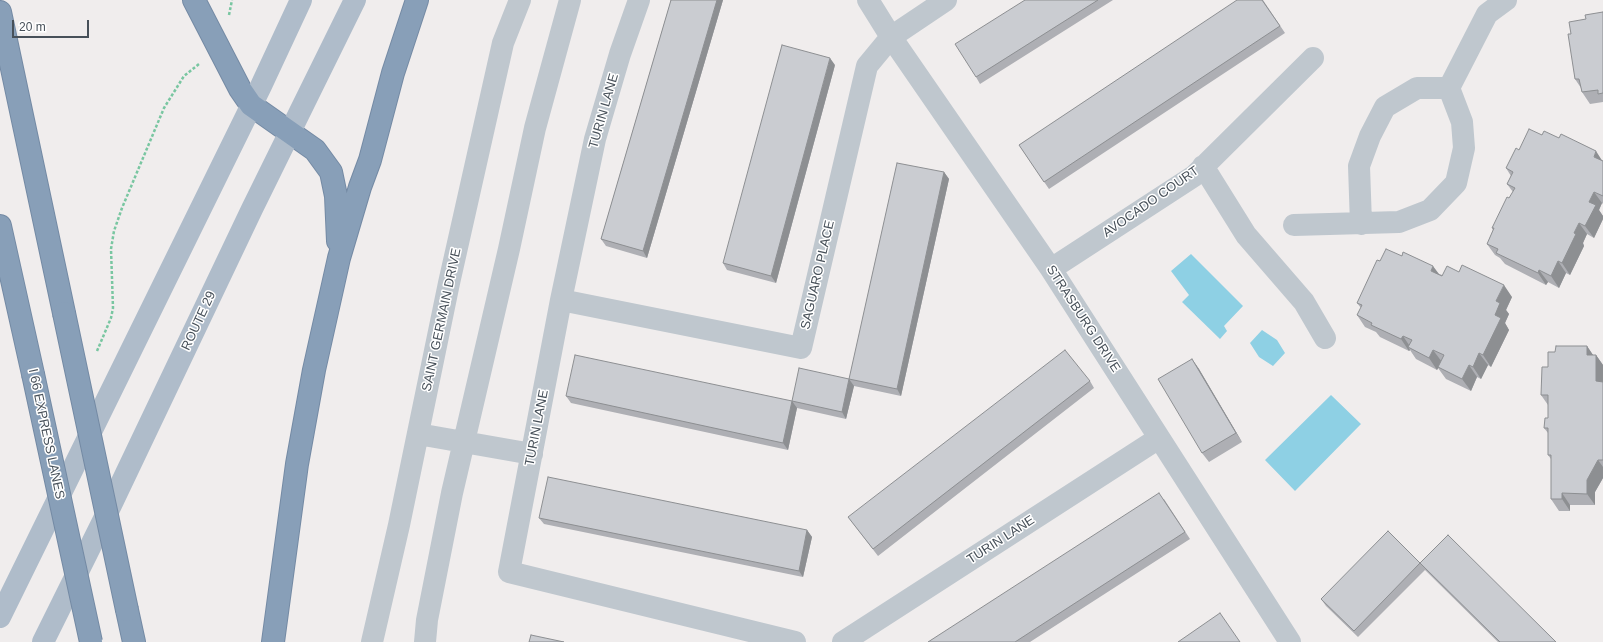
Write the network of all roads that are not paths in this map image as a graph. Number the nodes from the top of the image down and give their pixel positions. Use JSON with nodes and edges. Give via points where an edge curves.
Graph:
{"nodes":[{"id":1,"x":194,"y":0,"type":"edge"},
{"id":2,"x":301,"y":0,"type":"edge"},
{"id":3,"x":355,"y":0,"type":"edge"},
{"id":4,"x":417,"y":0,"type":"edge"},
{"id":5,"x":520,"y":0,"type":"edge"},
{"id":6,"x":570,"y":0,"type":"edge"},
{"id":7,"x":639,"y":0,"type":"edge"},
{"id":8,"x":868,"y":0,"type":"edge"},
{"id":9,"x":946,"y":0,"type":"edge"},
{"id":10,"x":1506,"y":0,"type":"edge"},
{"id":11,"x":0,"y":12,"type":"edge"},
{"id":12,"x":890,"y":37,"type":"junction"},
{"id":13,"x":1313,"y":58,"type":"dead end"},
{"id":14,"x":1449,"y":88,"type":"junction"},
{"id":15,"x":252,"y":105,"type":"junction"},
{"id":16,"x":291,"y":132,"type":"junction"},
{"id":17,"x":1203,"y":166,"type":"junction"},
{"id":18,"x":1361,"y":224,"type":"junction"},
{"id":19,"x":1294,"y":225,"type":"dead end"},
{"id":20,"x":0,"y":226,"type":"edge"},
{"id":21,"x":339,"y":258,"type":"junction"},
{"id":22,"x":1051,"y":269,"type":"junction"},
{"id":23,"x":561,"y":300,"type":"junction"},
{"id":24,"x":1325,"y":338,"type":"dead end"},
{"id":25,"x":418,"y":434,"type":"junction"},
{"id":26,"x":1159,"y":438,"type":"junction"},
{"id":27,"x":464,"y":442,"type":"junction"},
{"id":28,"x":532,"y":454,"type":"junction"},
{"id":29,"x":0,"y":617,"type":"edge"},
{"id":30,"x":43,"y":642,"type":"edge"},
{"id":31,"x":91,"y":642,"type":"edge"},
{"id":32,"x":134,"y":642,"type":"edge"},
{"id":33,"x":274,"y":642,"type":"edge"},
{"id":34,"x":372,"y":642,"type":"edge"},
{"id":35,"x":425,"y":642,"type":"edge"},
{"id":36,"x":795,"y":642,"type":"edge"},
{"id":37,"x":843,"y":642,"type":"edge"},
{"id":38,"x":1290,"y":642,"type":"edge"}],
"edges":[{"from":1,"to":15,"type":"highway","via":[[240,89]]},
{"from":2,"to":15,"type":"main road"},
{"from":3,"to":16,"type":"main road","name":"ROUTE 29"},
{"from":4,"to":21,"type":"highway"},
{"from":5,"to":25,"type":"street","name":"SAINT GERMAIN DRIVE","via":[[503,43]]},
{"from":6,"to":27,"type":"street","via":[[535,128]]},
{"from":7,"to":23,"type":"street","name":"TURIN LANE","via":[[595,139]]},
{"from":8,"to":12,"type":"street","name":"STRASBURG DRIVE"},
{"from":9,"to":12,"type":"street","name":"SAGUARO PLACE"},
{"from":10,"to":14,"type":"street","via":[[1487,14]]},
{"from":11,"to":32,"type":"highway","bridge":true},
{"from":12,"to":22,"type":"street","name":"STRASBURG DRIVE"},
{"from":12,"to":23,"type":"street","name":"SAGUARO PLACE","via":[[867,66],[801,348]]},
{"from":13,"to":17,"type":"street","name":"AVOCADO COURT"},
{"from":14,"to":18,"type":"street","via":[[1417,88],[1385,107],[1370,136],[1359,166]]},
{"from":14,"to":18,"type":"street","via":[[1462,122],[1464,148],[1456,182],[1430,210],[1399,222]]},
{"from":15,"to":16,"type":"highway"},
{"from":15,"to":29,"type":"main road"},
{"from":16,"to":21,"type":"highway","via":[[315,150],[331,172],[336,196]]},
{"from":16,"to":30,"type":"main road","name":"ROUTE 29"},
{"from":17,"to":22,"type":"street","name":"AVOCADO COURT","via":[[1194,176]]},
{"from":17,"to":24,"type":"street","via":[[1246,235],[1304,302]]},
{"from":18,"to":19,"type":"street"},
{"from":20,"to":31,"type":"highway","name":"I 66 EXPRESS LANES","bridge":true},
{"from":21,"to":33,"type":"highway","via":[[314,370],[297,464]]},
{"from":22,"to":26,"type":"street","name":"STRASBURG DRIVE"},
{"from":23,"to":28,"type":"street","name":"TURIN LANE"},
{"from":25,"to":27,"type":"street"},
{"from":25,"to":34,"type":"street","name":"SAINT GERMAIN DRIVE"},
{"from":26,"to":37,"type":"street","name":"TURIN LANE"},
{"from":26,"to":38,"type":"street","name":"STRASBURG DRIVE"},
{"from":27,"to":28,"type":"street"},
{"from":27,"to":35,"type":"street","via":[[427,620]]},
{"from":28,"to":36,"type":"street","name":"TURIN LANE","via":[[509,572]]}]}
